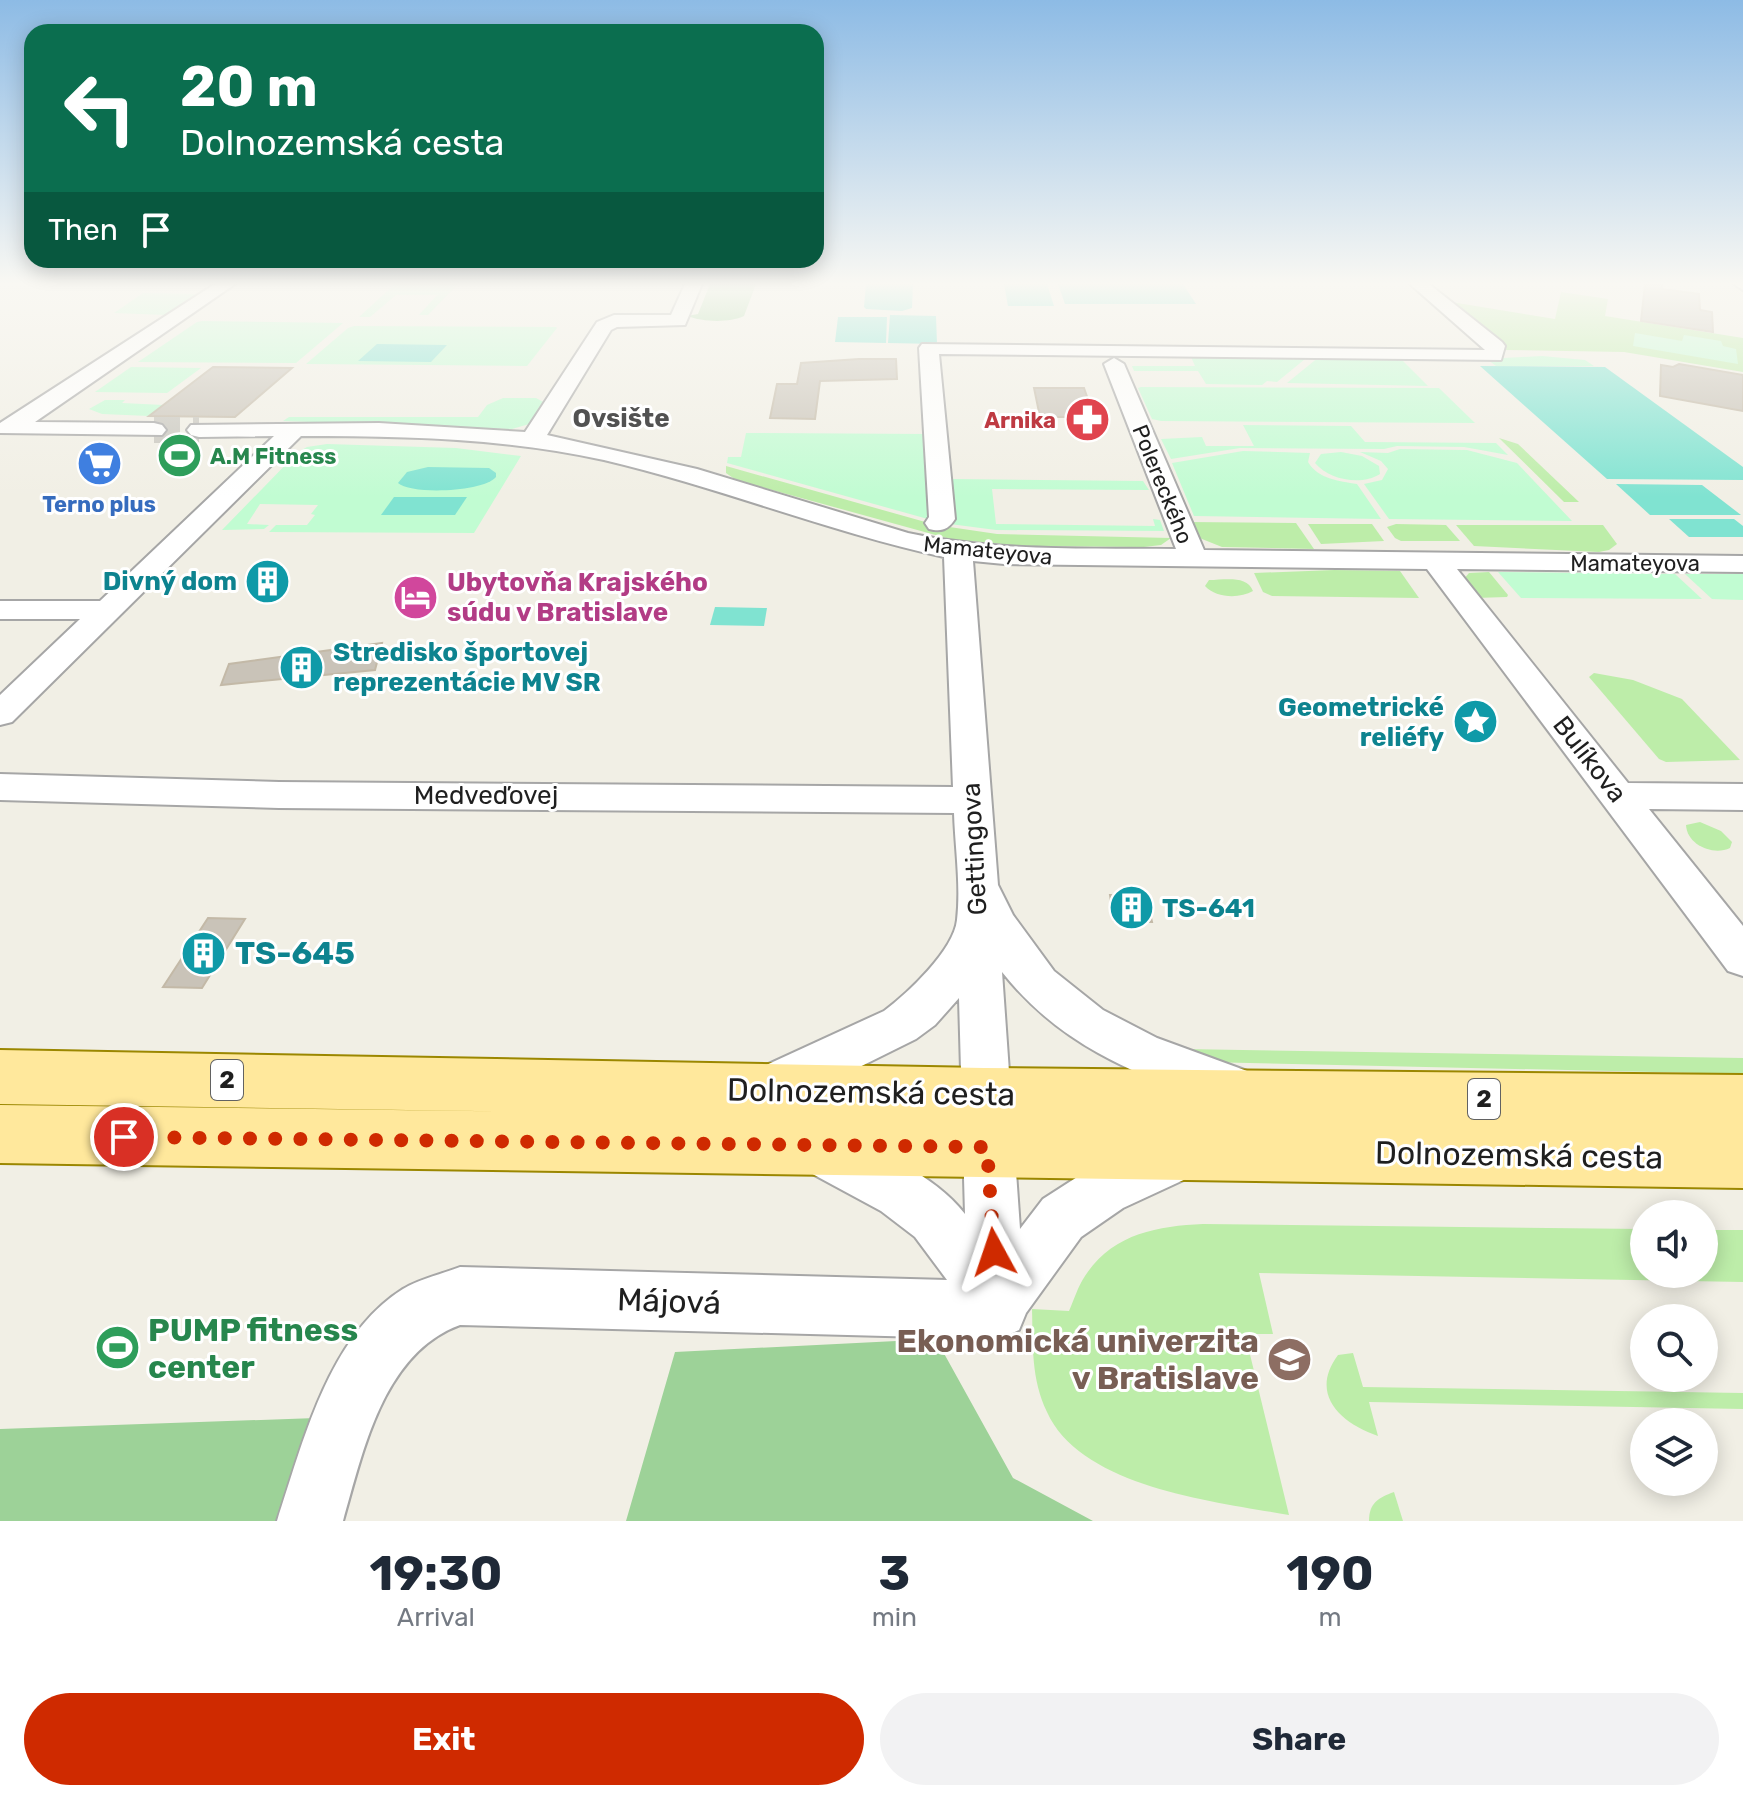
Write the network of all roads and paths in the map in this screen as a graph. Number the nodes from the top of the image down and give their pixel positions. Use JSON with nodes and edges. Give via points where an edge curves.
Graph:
{"nodes":[{"id":1,"x":118,"y":355,"type":"edge"},
{"id":2,"x":586,"y":355,"type":"edge"},
{"id":3,"x":930,"y":355,"type":"edge"},
{"id":4,"x":1217,"y":355,"type":"edge"},
{"id":5,"x":1494,"y":355,"type":"edge"},
{"id":6,"x":1114,"y":364,"type":"dead end"},
{"id":7,"x":5,"y":428,"type":"edge"},
{"id":8,"x":154,"y":430,"type":"tunnel mouth"},
{"id":9,"x":199,"y":430,"type":"tunnel mouth"},
{"id":10,"x":294,"y":430,"type":"junction"},
{"id":11,"x":532,"y":440,"type":"junction"},
{"id":12,"x":948,"y":537,"type":"junction"},
{"id":13,"x":1194,"y":559,"type":"junction"},
{"id":14,"x":1436,"y":562,"type":"junction"},
{"id":15,"x":1743,"y":564,"type":"edge"},
{"id":16,"x":0,"y":610,"type":"edge"},
{"id":17,"x":107,"y":610,"type":"junction"},
{"id":18,"x":0,"y":714,"type":"edge"},
{"id":19,"x":0,"y":787,"type":"edge"},
{"id":20,"x":1618,"y":796,"type":"junction"},
{"id":21,"x":1743,"y":797,"type":"edge"},
{"id":22,"x":972,"y":800,"type":"junction"},
{"id":23,"x":978,"y":904,"type":"junction"},
{"id":24,"x":1743,"y":958,"type":"edge"},
{"id":25,"x":0,"y":1077,"type":"edge"},
{"id":26,"x":765,"y":1089,"type":"junction"},
{"id":27,"x":1251,"y":1096,"type":"junction"},
{"id":28,"x":1743,"y":1103,"type":"edge"},
{"id":29,"x":985,"y":1121,"type":"junction"},
{"id":30,"x":0,"y":1134,"type":"edge"},
{"id":31,"x":802,"y":1143,"type":"junction"},
{"id":32,"x":1192,"y":1150,"type":"junction"},
{"id":33,"x":1743,"y":1158,"type":"edge"},
{"id":34,"x":999,"y":1303,"type":"junction"},
{"id":35,"x":310,"y":1521,"type":"edge"}],
"edges":[{"from":1,"to":7,"type":"street"},
{"from":2,"to":11,"type":"street"},
{"from":3,"to":12,"type":"street","via":[[942,519]]},
{"from":4,"to":5,"type":"street"},
{"from":6,"to":13,"type":"street","name":"Polereckého"},
{"from":7,"to":8,"type":"street"},
{"from":9,"to":10,"type":"street","name":"Mamateyova"},
{"from":10,"to":11,"type":"street","name":"Mamateyova","via":[[454,432]]},
{"from":10,"to":17,"type":"street"},
{"from":11,"to":12,"type":"street","name":"Mamateyova","via":[[635,461],[903,540]]},
{"from":12,"to":13,"type":"street","name":"Mamateyova","via":[[1028,557]]},
{"from":12,"to":22,"type":"street","name":"Gettingova"},
{"from":13,"to":14,"type":"street","name":"Mamateyova"},
{"from":14,"to":15,"type":"street","name":"Mamateyova"},
{"from":14,"to":20,"type":"street","name":"Bulíkova"},
{"from":16,"to":17,"type":"street"},
{"from":17,"to":18,"type":"street"},
{"from":19,"to":22,"type":"street","name":"Medveďovej","via":[[279,795]]},
{"from":20,"to":21,"type":"street"},
{"from":20,"to":24,"type":"street","name":"Bulíkova"},
{"from":22,"to":23,"type":"street","name":"Gettingova"},
{"from":23,"to":26,"type":"street","via":[[936,993],[913,1016]]},
{"from":23,"to":27,"type":"street","via":[[1060,1006],[1117,1044]]},
{"from":23,"to":29,"type":"street","name":"Gettingova"},
{"from":25,"to":26,"type":"main road","name":"Dolnozemská cesta","number":"2"},
{"from":26,"to":29,"type":"main road","name":"Dolnozemská cesta","number":"2"},
{"from":27,"to":28,"type":"main road","name":"Dolnozemská cesta","number":"2"},
{"from":27,"to":29,"type":"main road","name":"Dolnozemská cesta","number":"2"},
{"from":29,"to":31,"type":"main road","name":"Dolnozemská cesta","number":"2"},
{"from":29,"to":32,"type":"main road","name":"Dolnozemská cesta","number":"2"},
{"from":29,"to":34,"type":"street"},
{"from":30,"to":31,"type":"main road","name":"Dolnozemská cesta","number":"2"},
{"from":31,"to":34,"type":"street","via":[[900,1193],[934,1218]]},
{"from":32,"to":33,"type":"main road","name":"Dolnozemská cesta","number":"2"},
{"from":32,"to":34,"type":"street","via":[[1104,1190],[1062,1218]]},
{"from":34,"to":35,"type":"street","name":"Májová","via":[[999,1310],[460,1296],[424,1309],[400,1329],[361,1378],[345,1409]]}]}
